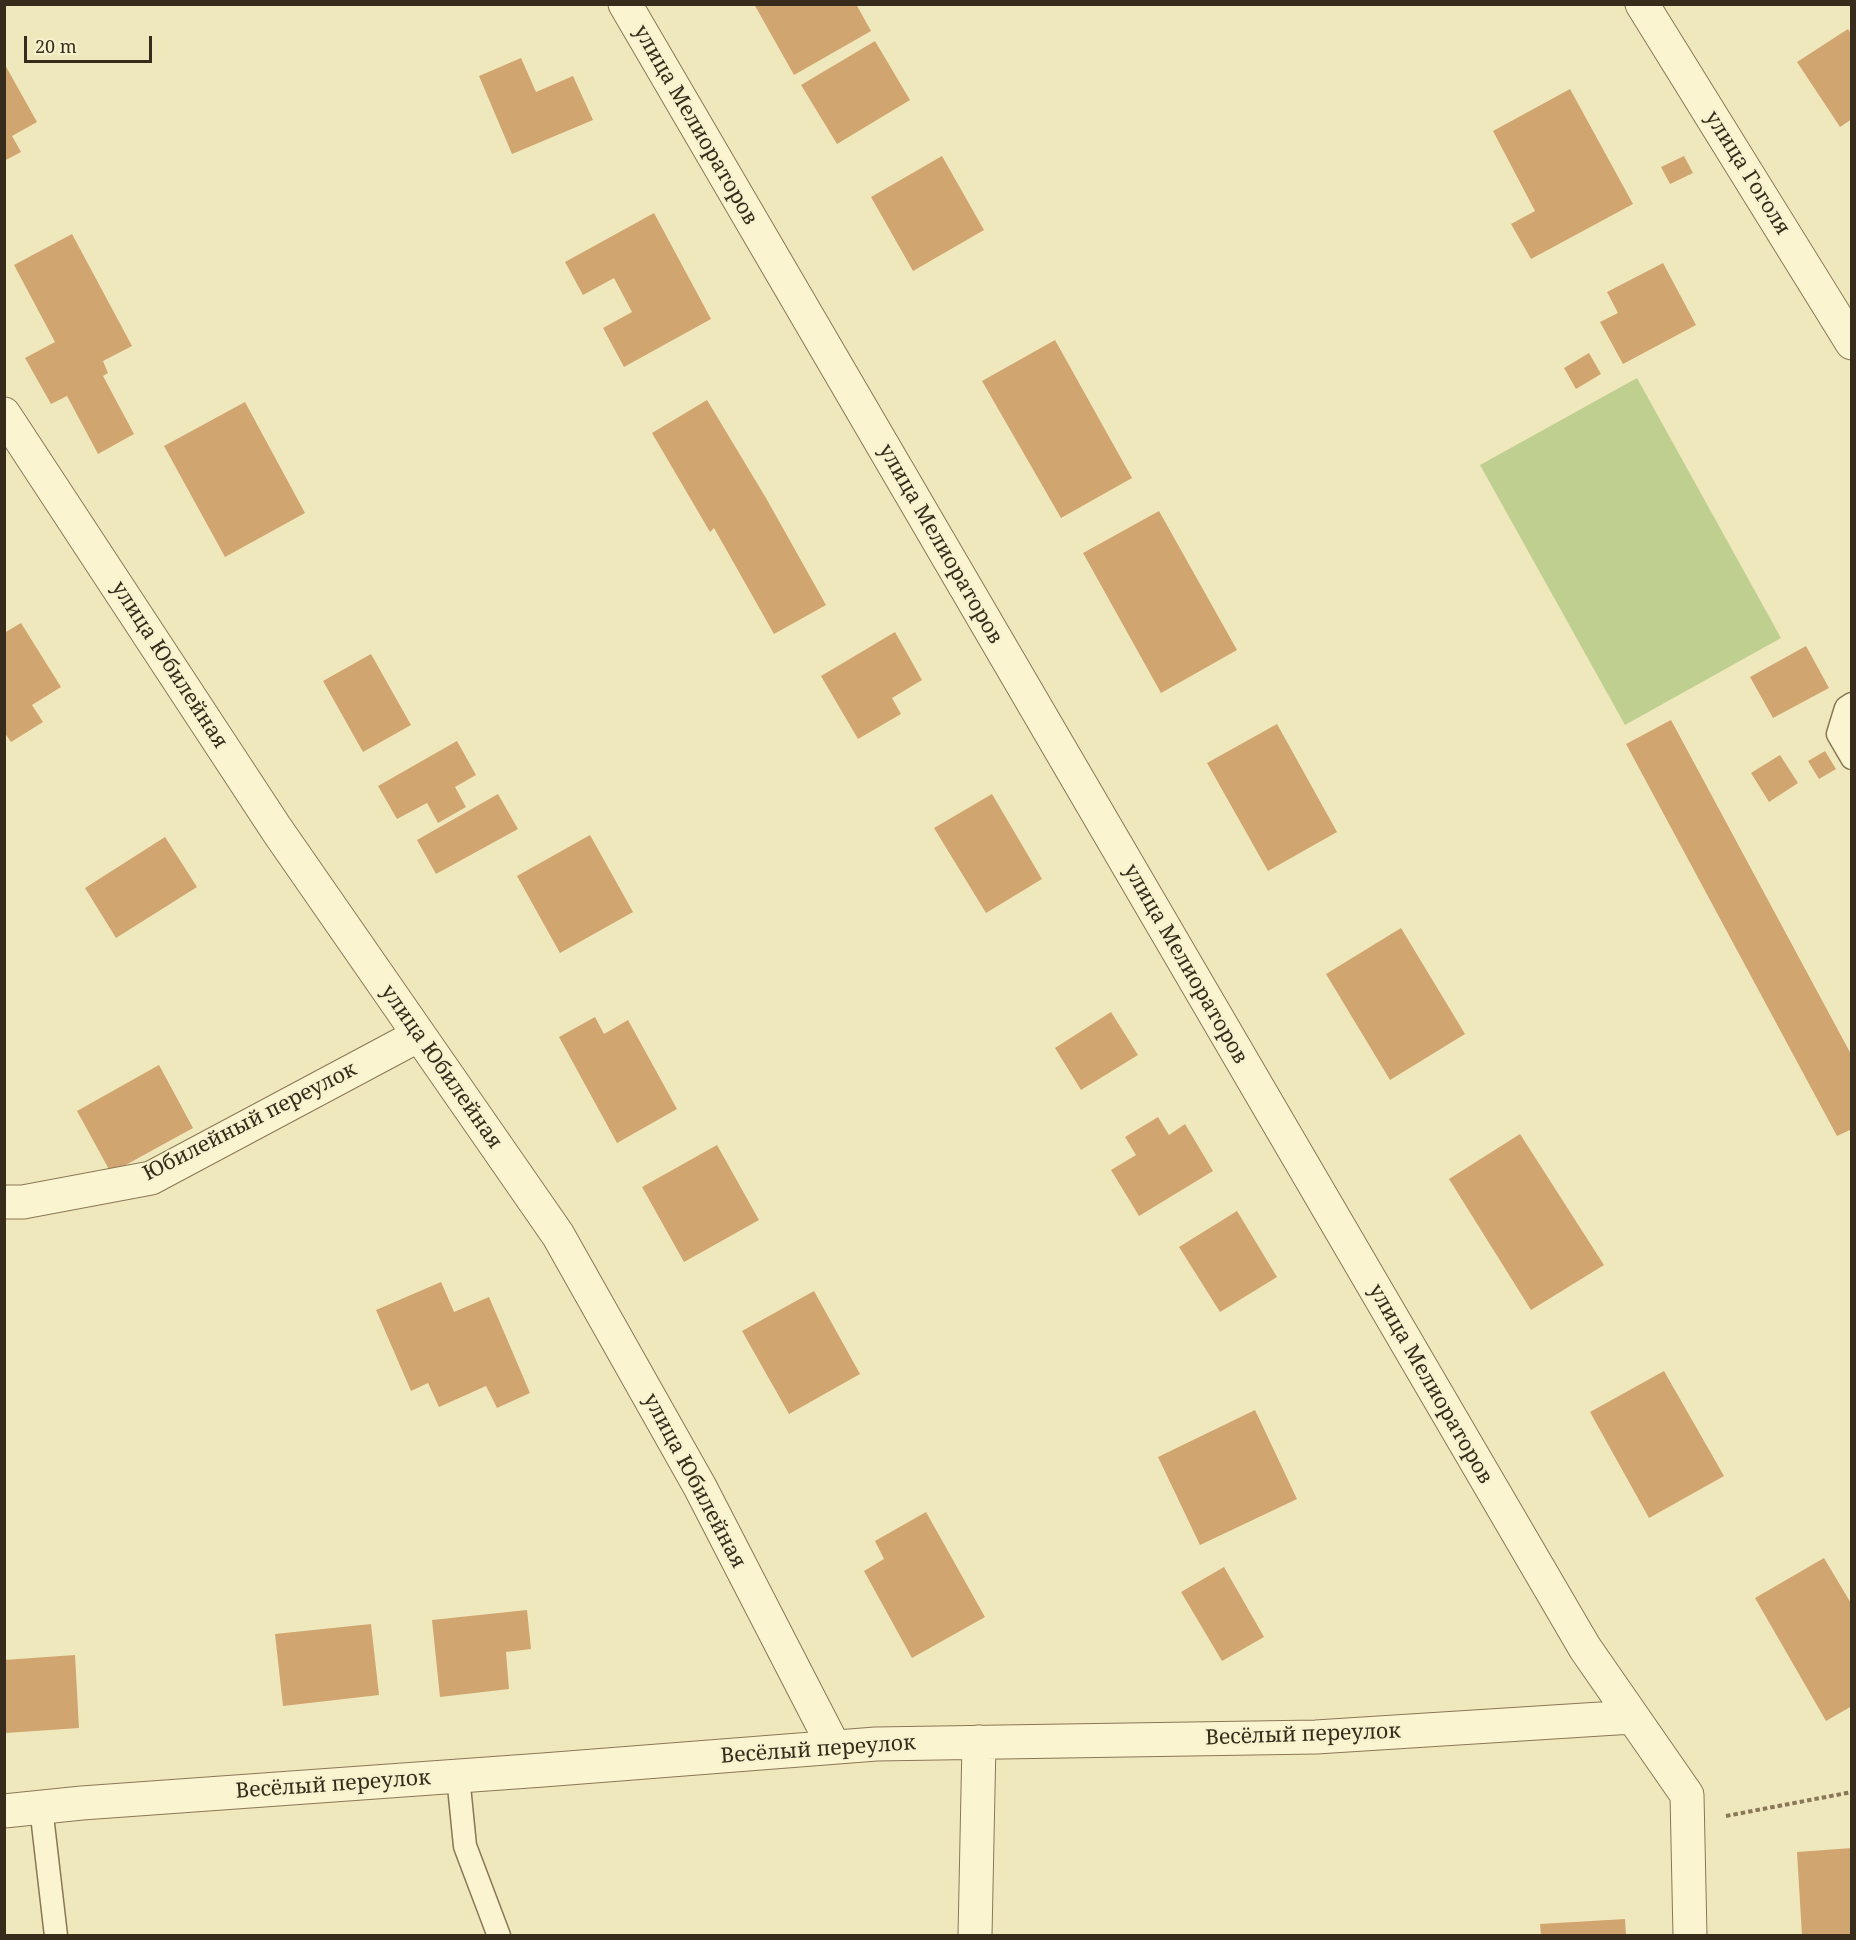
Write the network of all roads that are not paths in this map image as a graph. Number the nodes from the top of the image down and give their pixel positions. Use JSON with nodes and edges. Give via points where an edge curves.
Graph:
{"nodes":[{"id":1,"x":625,"y":4,"type":"edge"},
{"id":2,"x":1642,"y":4,"type":"edge"},
{"id":3,"x":1851,"y":343,"type":"edge"},
{"id":4,"x":4,"y":414,"type":"edge"},
{"id":5,"x":1851,"y":704,"type":"edge"},
{"id":6,"x":1851,"y":758,"type":"edge"},
{"id":7,"x":419,"y":1035,"type":"junction"},
{"id":8,"x":4,"y":1202,"type":"edge"},
{"id":9,"x":1632,"y":1717,"type":"junction"},
{"id":10,"x":979,"y":1742,"type":"junction"},
{"id":11,"x":834,"y":1747,"type":"junction"},
{"id":12,"x":458,"y":1776,"type":"junction"},
{"id":13,"x":41,"y":1807,"type":"junction"},
{"id":14,"x":4,"y":1811,"type":"edge"},
{"id":15,"x":57,"y":1935,"type":"edge"},
{"id":16,"x":500,"y":1935,"type":"edge"},
{"id":17,"x":975,"y":1935,"type":"edge"},
{"id":18,"x":1690,"y":1935,"type":"edge"}],
"edges":[{"from":1,"to":9,"type":"street","name":"улица Мелиораторов","via":[[1585,1648]]},
{"from":2,"to":3,"type":"street","name":"улица Гоголя"},
{"from":4,"to":7,"type":"street","name":"улица Юбилейная","via":[[277,830]]},
{"from":5,"to":6,"type":"lane","via":[[1838,734]]},
{"from":7,"to":8,"type":"street","name":"Юбилейный переулок","via":[[151,1178],[24,1202]]},
{"from":7,"to":11,"type":"street","name":"улица Юбилейная","via":[[558,1235],[700,1487]]},
{"from":9,"to":10,"type":"street","name":"Весёлый переулок","via":[[1316,1737]]},
{"from":9,"to":18,"type":"street","name":"улица Мелиораторов","via":[[1687,1795]]},
{"from":10,"to":11,"type":"street","name":"Весёлый переулок"},
{"from":10,"to":17,"type":"street"},
{"from":11,"to":12,"type":"street","name":"Весёлый переулок"},
{"from":12,"to":13,"type":"street","name":"Весёлый переулок"},
{"from":12,"to":16,"type":"lane","via":[[465,1846]]},
{"from":13,"to":14,"type":"street","name":"Весёлый переулок"},
{"from":13,"to":15,"type":"lane"}]}
